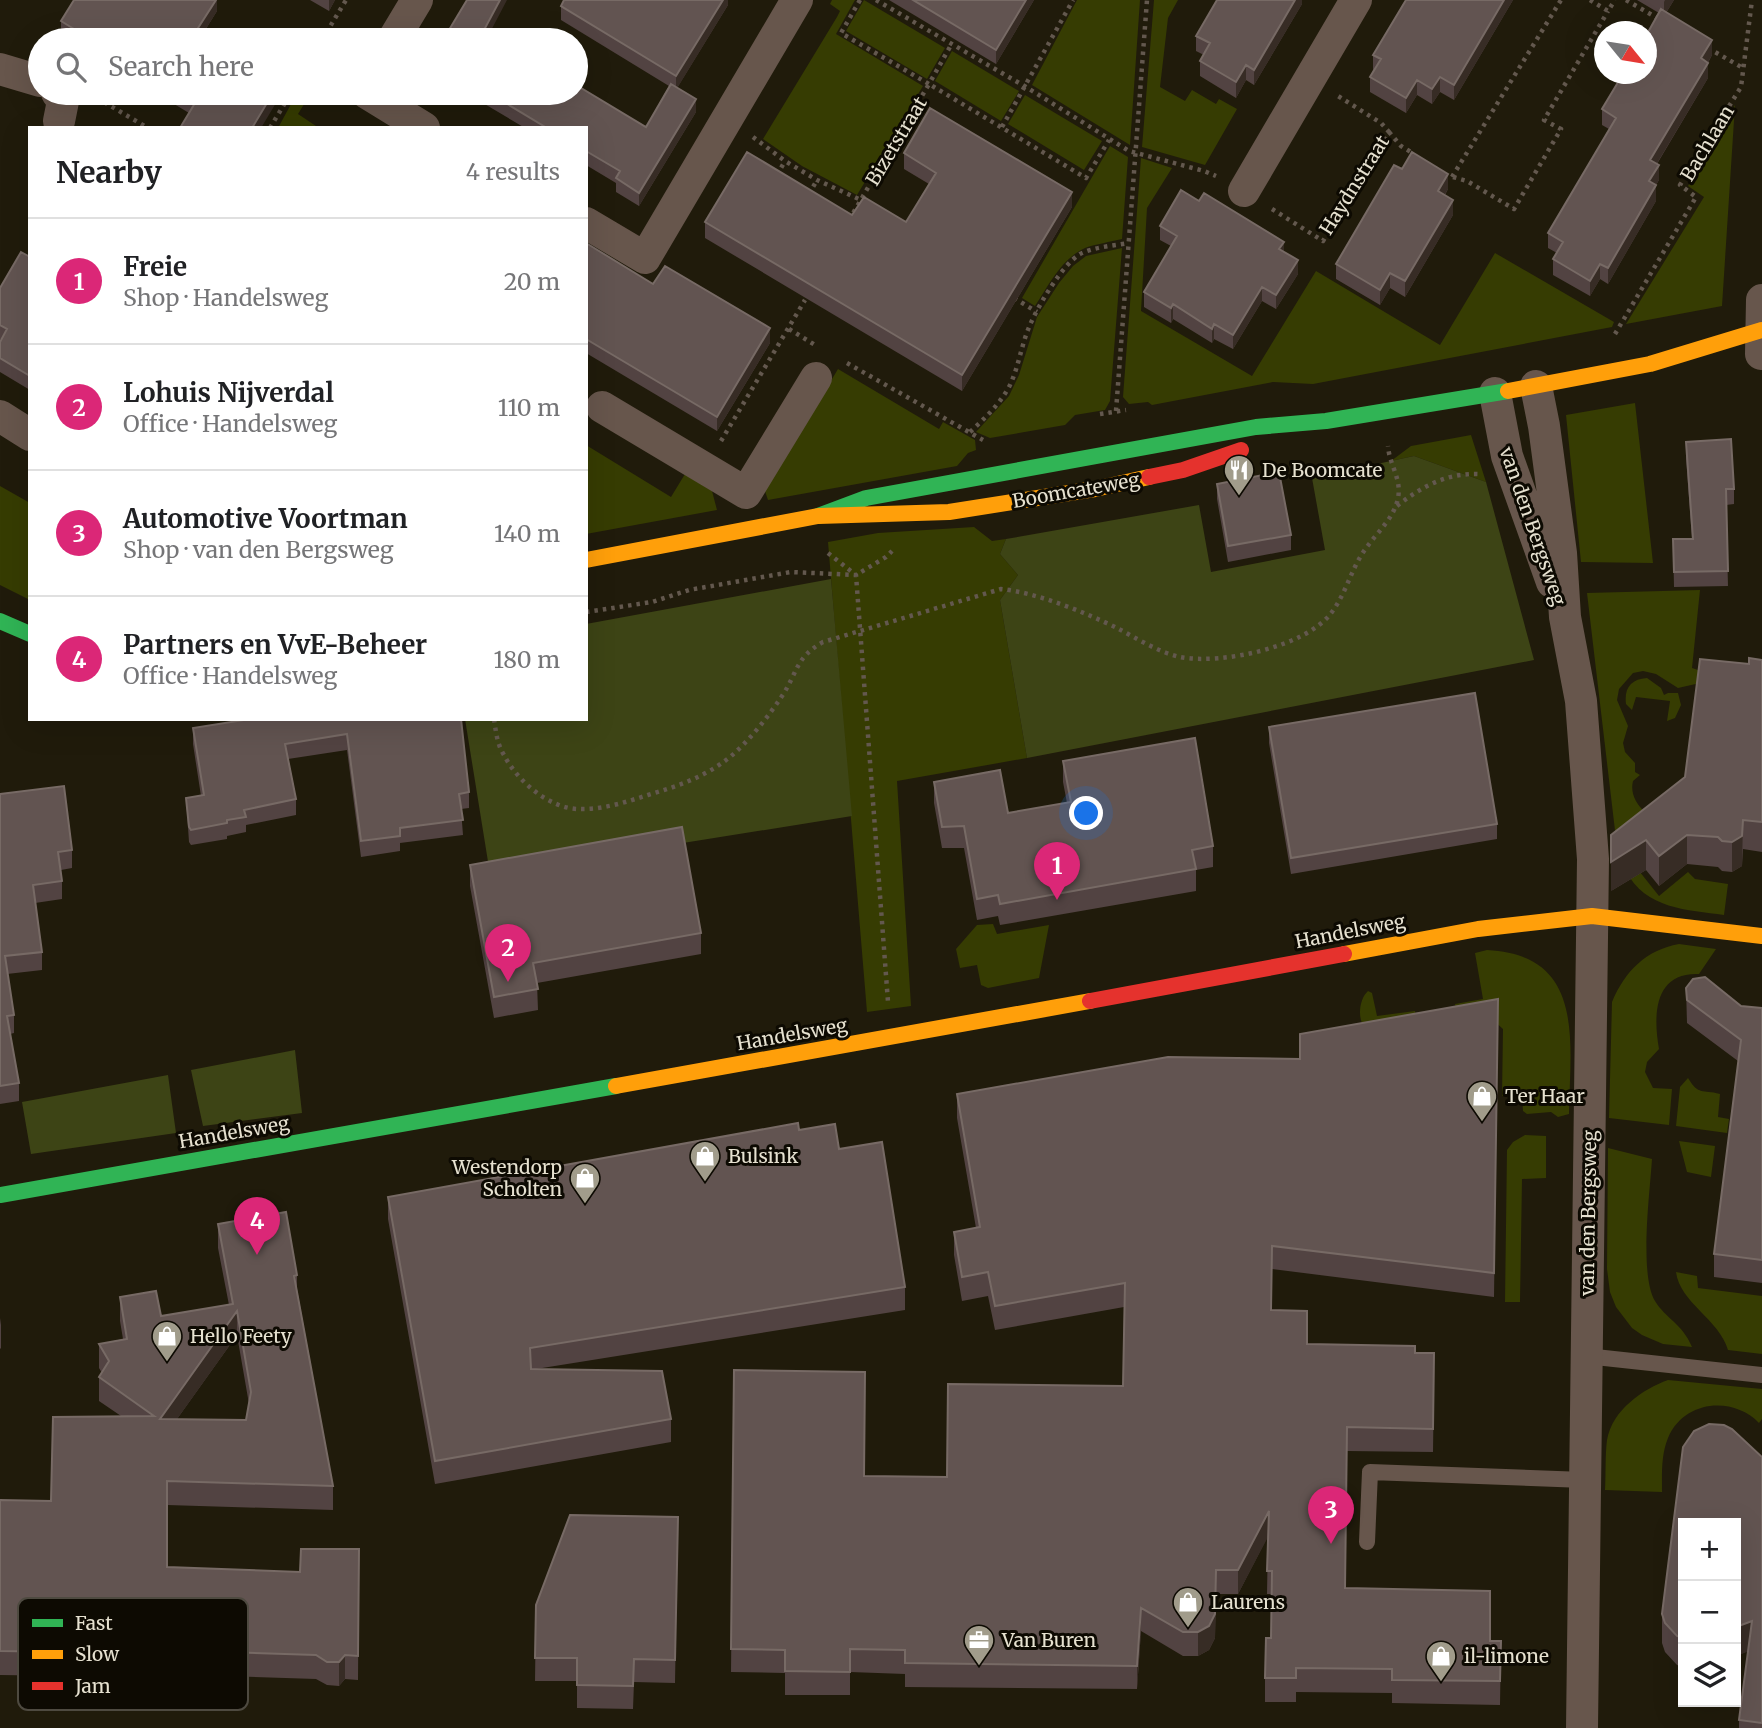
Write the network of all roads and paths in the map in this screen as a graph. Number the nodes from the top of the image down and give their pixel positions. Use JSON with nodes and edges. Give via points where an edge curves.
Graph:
{"nodes":[{"id":1,"x":346,"y":0,"type":"edge"},
{"id":2,"x":417,"y":0,"type":"edge"},
{"id":3,"x":797,"y":0,"type":"edge"},
{"id":4,"x":860,"y":0,"type":"edge"},
{"id":5,"x":876,"y":0,"type":"edge"},
{"id":6,"x":1073,"y":0,"type":"edge"},
{"id":7,"x":1147,"y":0,"type":"edge"},
{"id":8,"x":1356,"y":0,"type":"edge"},
{"id":9,"x":1561,"y":0,"type":"edge"},
{"id":10,"x":1590,"y":0,"type":"edge"},
{"id":11,"x":1615,"y":0,"type":"edge"},
{"id":12,"x":1626,"y":0,"type":"edge"},
{"id":13,"x":1752,"y":0,"type":"edge"},
{"id":14,"x":1608,"y":11,"type":"junction"},
{"id":15,"x":1661,"y":20,"type":"edge"},
{"id":16,"x":329,"y":28,"type":"edge"},
{"id":17,"x":400,"y":28,"type":"edge"},
{"id":18,"x":1696,"y":41,"type":"edge"},
{"id":19,"x":951,"y":45,"type":"junction"},
{"id":20,"x":1743,"y":68,"type":"junction"},
{"id":21,"x":0,"y":69,"type":"edge"},
{"id":22,"x":28,"y":77,"type":"edge"},
{"id":23,"x":1310,"y":78,"type":"junction"},
{"id":24,"x":929,"y":84,"type":"junction"},
{"id":25,"x":1026,"y":87,"type":"junction"},
{"id":26,"x":109,"y":105,"type":"edge"},
{"id":27,"x":283,"y":105,"type":"edge"},
{"id":28,"x":387,"y":105,"type":"edge"},
{"id":29,"x":726,"y":121,"type":"junction"},
{"id":30,"x":145,"y":126,"type":"edge"},
{"id":31,"x":271,"y":126,"type":"edge"},
{"id":32,"x":421,"y":126,"type":"edge"},
{"id":33,"x":1002,"y":127,"type":"junction"},
{"id":34,"x":1389,"y":132,"type":"junction"},
{"id":35,"x":1108,"y":140,"type":"junction"},
{"id":36,"x":1134,"y":153,"type":"junction"},
{"id":37,"x":1422,"y":159,"type":"edge"},
{"id":38,"x":785,"y":160,"type":"junction"},
{"id":39,"x":1443,"y":171,"type":"edge"},
{"id":40,"x":1453,"y":177,"type":"junction"},
{"id":41,"x":775,"y":178,"type":"edge"},
{"id":42,"x":817,"y":180,"type":"junction"},
{"id":43,"x":1244,"y":191,"type":"junction"},
{"id":44,"x":807,"y":198,"type":"edge"},
{"id":45,"x":859,"y":202,"type":"junction"},
{"id":46,"x":870,"y":212,"type":"edge"},
{"id":47,"x":847,"y":223,"type":"edge"},
{"id":48,"x":588,"y":224,"type":"edge"},
{"id":49,"x":1128,"y":243,"type":"junction"},
{"id":50,"x":1013,"y":298,"type":"edge"},
{"id":51,"x":805,"y":300,"type":"edge"},
{"id":52,"x":1037,"y":312,"type":"junction"},
{"id":53,"x":789,"y":329,"type":"junction"},
{"id":54,"x":1759,"y":337,"type":"edge"},
{"id":55,"x":1611,"y":341,"type":"dead end"},
{"id":56,"x":1722,"y":358,"type":"dead end"},
{"id":57,"x":842,"y":360,"type":"dead end"},
{"id":58,"x":818,"y":363,"type":"joint"},
{"id":59,"x":1650,"y":364,"type":"junction"},
{"id":60,"x":1536,"y":386,"type":"junction"},
{"id":61,"x":1495,"y":393,"type":"junction"},
{"id":62,"x":602,"y":407,"type":"dead end"},
{"id":63,"x":1116,"y":411,"type":"dead end"},
{"id":64,"x":1391,"y":411,"type":"junction"},
{"id":65,"x":0,"y":416,"type":"edge"},
{"id":66,"x":945,"y":419,"type":"dead end"},
{"id":67,"x":1326,"y":421,"type":"junction"},
{"id":68,"x":970,"y":432,"type":"dead end"},
{"id":69,"x":28,"y":434,"type":"edge"},
{"id":70,"x":704,"y":468,"type":"junction"},
{"id":71,"x":746,"y":493,"type":"junction"},
{"id":72,"x":1521,"y":495,"type":"junction"},
{"id":73,"x":1396,"y":506,"type":"junction"},
{"id":74,"x":818,"y":516,"type":"junction"},
{"id":75,"x":751,"y":527,"type":"junction"},
{"id":76,"x":588,"y":560,"type":"edge"},
{"id":77,"x":856,"y":575,"type":"dead end"},
{"id":78,"x":1565,"y":617,"type":"junction"},
{"id":79,"x":0,"y":621,"type":"edge"},
{"id":80,"x":861,"y":631,"type":"junction"},
{"id":81,"x":28,"y":633,"type":"edge"},
{"id":82,"x":494,"y":721,"type":"edge"},
{"id":83,"x":1592,"y":916,"type":"junction"},
{"id":84,"x":1762,"y":936,"type":"edge"},
{"id":85,"x":891,"y":1038,"type":"junction"},
{"id":86,"x":0,"y":1195,"type":"edge"},
{"id":87,"x":1586,"y":1356,"type":"junction"},
{"id":88,"x":1762,"y":1375,"type":"edge"},
{"id":89,"x":1584,"y":1480,"type":"junction"},
{"id":90,"x":1367,"y":1542,"type":"dead end"},
{"id":91,"x":1582,"y":1728,"type":"edge"}],
"edges":[{"from":1,"to":16,"type":"path"},
{"from":2,"to":17,"type":"street"},
{"from":3,"to":29,"type":"street"},
{"from":4,"to":24,"type":"path","via":[[841,33]]},
{"from":5,"to":19,"type":"path"},
{"from":6,"to":25,"type":"path"},
{"from":7,"to":36,"type":"path"},
{"from":8,"to":23,"type":"street"},
{"from":9,"to":40,"type":"path"},
{"from":10,"to":14,"type":"path"},
{"from":11,"to":14,"type":"path"},
{"from":12,"to":15,"type":"path"},
{"from":13,"to":20,"type":"path","name":"Bachlaan"},
{"from":14,"to":40,"type":"path","via":[[1544,120],[1561,129],[1514,209]]},
{"from":18,"to":20,"type":"path"},
{"from":19,"to":24,"type":"path"},
{"from":19,"to":25,"type":"path"},
{"from":20,"to":55,"type":"path","name":"Bachlaan","via":[[1741,87],[1680,185],[1696,197]]},
{"from":21,"to":22,"type":"street"},
{"from":23,"to":34,"type":"path","name":"Haydnstraat","via":[[1381,122]]},
{"from":23,"to":43,"type":"street"},
{"from":24,"to":33,"type":"path","name":"Bizetstraat"},
{"from":24,"to":45,"type":"path","name":"Bizetstraat"},
{"from":25,"to":33,"type":"path"},
{"from":25,"to":35,"type":"path"},
{"from":26,"to":30,"type":"path"},
{"from":27,"to":31,"type":"path"},
{"from":28,"to":32,"type":"street"},
{"from":29,"to":38,"type":"path"},
{"from":29,"to":48,"type":"street","via":[[645,258]]},
{"from":33,"to":35,"type":"path","name":"Bizetstraat","via":[[1086,178]]},
{"from":34,"to":37,"type":"path"},
{"from":34,"to":43,"type":"path","name":"Haydnstraat","via":[[1323,241]]},
{"from":35,"to":36,"type":"path"},
{"from":36,"to":43,"type":"path","via":[[1204,171]]},
{"from":36,"to":49,"type":"path"},
{"from":38,"to":41,"type":"path"},
{"from":38,"to":42,"type":"path"},
{"from":39,"to":40,"type":"path"},
{"from":42,"to":44,"type":"path"},
{"from":42,"to":45,"type":"path"},
{"from":45,"to":46,"type":"path"},
{"from":45,"to":47,"type":"path","name":"Bizetstraat"},
{"from":49,"to":52,"type":"path","via":[[1079,255]]},
{"from":49,"to":63,"type":"path"},
{"from":50,"to":52,"type":"path"},
{"from":51,"to":53,"type":"path"},
{"from":52,"to":68,"type":"path","via":[[1008,389]]},
{"from":53,"to":58,"type":"path"},
{"from":53,"to":70,"type":"path"},
{"from":54,"to":59,"type":"street","name":"Boomcateweg"},
{"from":56,"to":59,"type":"street","name":"Boomcateweg"},
{"from":57,"to":66,"type":"path"},
{"from":58,"to":71,"type":"street"},
{"from":59,"to":60,"type":"street","name":"Boomcateweg"},
{"from":60,"to":61,"type":"street","name":"Boomcateweg"},
{"from":60,"to":78,"type":"street","name":"van den Bergsweg","via":[[1559,541]]},
{"from":61,"to":64,"type":"street","name":"Boomcateweg"},
{"from":61,"to":72,"type":"street","name":"van den Bergsweg","via":[[1507,456]]},
{"from":62,"to":70,"type":"street"},
{"from":64,"to":67,"type":"street","name":"Boomcateweg"},
{"from":64,"to":73,"type":"path","via":[[1388,450],[1398,479]]},
{"from":65,"to":69,"type":"street"},
{"from":67,"to":74,"type":"street","name":"Boomcateweg","via":[[1256,427],[866,498]]},
{"from":67,"to":74,"type":"street","name":"Boomcateweg","via":[[1183,470],[1095,489],[949,512]]},
{"from":70,"to":71,"type":"street"},
{"from":71,"to":75,"type":"street"},
{"from":72,"to":73,"type":"path","via":[[1502,480],[1458,475],[1418,490]]},
{"from":72,"to":78,"type":"street","name":"van den Bergsweg"},
{"from":73,"to":80,"type":"path","via":[[1319,626],[1259,650],[1209,660],[1178,657],[1105,622],[1016,590],[1001,589]]},
{"from":74,"to":75,"type":"street","name":"Boomcateweg"},
{"from":75,"to":76,"type":"street","name":"Boomcateweg"},
{"from":77,"to":80,"type":"path"},
{"from":78,"to":83,"type":"street","name":"van den Bergsweg","via":[[1581,701],[1592,832]]},
{"from":79,"to":81,"type":"street"},
{"from":80,"to":82,"type":"path","via":[[812,648],[777,704],[717,766],[687,783],[623,803],[578,810],[541,795],[508,762]]},
{"from":80,"to":85,"type":"path"},
{"from":83,"to":84,"type":"street","name":"Handelsweg"},
{"from":83,"to":85,"type":"street","name":"Handelsweg","via":[[1478,929]]},
{"from":83,"to":87,"type":"street","name":"van den Bergsweg"},
{"from":85,"to":86,"type":"street","name":"Handelsweg"},
{"from":87,"to":88,"type":"lane"},
{"from":87,"to":89,"type":"street","name":"van den Bergsweg"},
{"from":89,"to":90,"type":"lane","via":[[1370,1472]]},
{"from":89,"to":91,"type":"street","name":"van den Bergsweg"}]}
